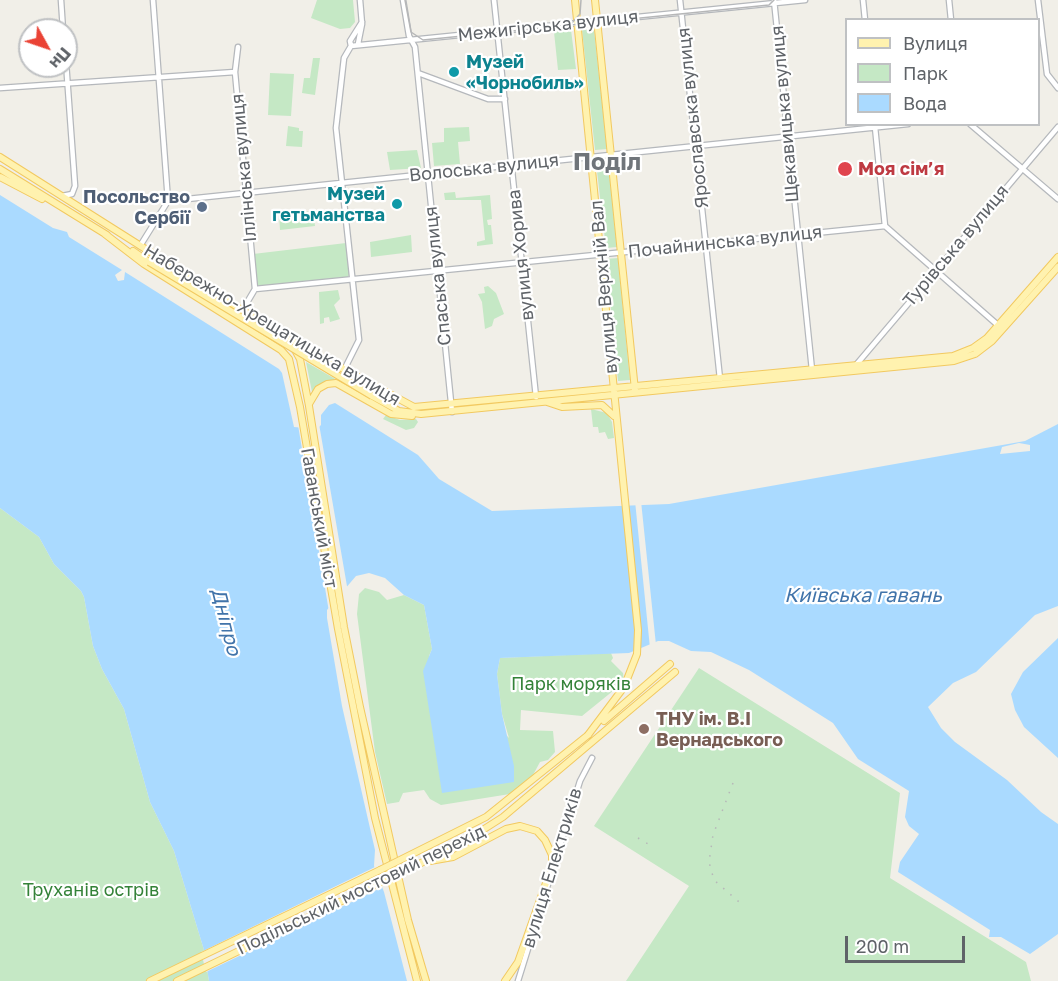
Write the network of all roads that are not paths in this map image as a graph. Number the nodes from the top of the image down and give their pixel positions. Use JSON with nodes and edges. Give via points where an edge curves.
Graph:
{"nodes":[{"id":1,"x":61,"y":0,"type":"edge"},
{"id":2,"x":153,"y":0,"type":"edge"},
{"id":3,"x":360,"y":0,"type":"edge"},
{"id":4,"x":403,"y":0,"type":"edge"},
{"id":5,"x":494,"y":0,"type":"edge"},
{"id":6,"x":575,"y":0,"type":"edge"},
{"id":7,"x":595,"y":0,"type":"edge"},
{"id":8,"x":680,"y":0,"type":"edge"},
{"id":9,"x":805,"y":0,"type":"edge"},
{"id":10,"x":863,"y":0,"type":"edge"},
{"id":11,"x":950,"y":0,"type":"edge"},
{"id":12,"x":1038,"y":0,"type":"edge"},
{"id":13,"x":774,"y":2,"type":"edge"},
{"id":14,"x":682,"y":13,"type":"junction"},
{"id":15,"x":62,"y":18,"type":"edge"},
{"id":16,"x":865,"y":18,"type":"edge"},
{"id":17,"x":951,"y":18,"type":"edge"},
{"id":18,"x":597,"y":21,"type":"junction"},
{"id":19,"x":362,"y":22,"type":"junction"},
{"id":20,"x":578,"y":23,"type":"junction"},
{"id":21,"x":498,"y":31,"type":"junction"},
{"id":22,"x":414,"y":40,"type":"junction"},
{"id":23,"x":351,"y":43,"type":"junction"},
{"id":24,"x":359,"y":44,"type":"junction"},
{"id":25,"x":238,"y":47,"type":"dead end"},
{"id":26,"x":235,"y":72,"type":"junction"},
{"id":27,"x":418,"y":73,"type":"junction"},
{"id":28,"x":67,"y":78,"type":"edge"},
{"id":29,"x":159,"y":78,"type":"junction"},
{"id":30,"x":68,"y":84,"type":"junction"},
{"id":31,"x":0,"y":88,"type":"edge"},
{"id":32,"x":1058,"y":88,"type":"edge"},
{"id":33,"x":505,"y":99,"type":"junction"},
{"id":34,"x":875,"y":126,"type":"edge"},
{"id":35,"x":972,"y":126,"type":"edge"},
{"id":36,"x":1058,"y":127,"type":"edge"},
{"id":37,"x":787,"y":138,"type":"junction"},
{"id":38,"x":697,"y":146,"type":"junction"},
{"id":39,"x":611,"y":155,"type":"junction"},
{"id":40,"x":0,"y":157,"type":"edge"},
{"id":41,"x":592,"y":157,"type":"junction"},
{"id":42,"x":512,"y":165,"type":"junction"},
{"id":43,"x":0,"y":169,"type":"edge"},
{"id":44,"x":1022,"y":169,"type":"junction"},
{"id":45,"x":428,"y":175,"type":"junction"},
{"id":46,"x":0,"y":177,"type":"edge"},
{"id":47,"x":342,"y":183,"type":"junction"},
{"id":48,"x":245,"y":193,"type":"junction"},
{"id":49,"x":62,"y":196,"type":"junction"},
{"id":50,"x":1058,"y":199,"type":"edge"},
{"id":51,"x":168,"y":201,"type":"junction"},
{"id":52,"x":65,"y":210,"type":"junction"},
{"id":53,"x":885,"y":225,"type":"junction"},
{"id":54,"x":105,"y":234,"type":"junction"},
{"id":55,"x":797,"y":234,"type":"junction"},
{"id":56,"x":706,"y":242,"type":"junction"},
{"id":57,"x":140,"y":246,"type":"junction"},
{"id":58,"x":621,"y":252,"type":"junction"},
{"id":59,"x":602,"y":254,"type":"junction"},
{"id":60,"x":1058,"y":257,"type":"edge"},
{"id":61,"x":521,"y":262,"type":"junction"},
{"id":62,"x":1058,"y":267,"type":"edge"},
{"id":63,"x":438,"y":270,"type":"junction"},
{"id":64,"x":936,"y":270,"type":"junction"},
{"id":65,"x":352,"y":278,"type":"junction"},
{"id":66,"x":255,"y":288,"type":"junction"},
{"id":67,"x":242,"y":311,"type":"junction"},
{"id":68,"x":1001,"y":328,"type":"junction"},
{"id":69,"x":286,"y":338,"type":"junction"},
{"id":70,"x":855,"y":369,"type":"junction"},
{"id":71,"x":344,"y":370,"type":"junction"},
{"id":72,"x":812,"y":370,"type":"junction"},
{"id":73,"x":720,"y":379,"type":"junction"},
{"id":74,"x":635,"y":390,"type":"junction"},
{"id":75,"x":613,"y":392,"type":"junction"},
{"id":76,"x":536,"y":400,"type":"junction"},
{"id":77,"x":547,"y":402,"type":"junction"},
{"id":78,"x":308,"y":405,"type":"junction"},
{"id":79,"x":452,"y":408,"type":"junction"},
{"id":80,"x":421,"y":414,"type":"junction"},
{"id":81,"x":617,"y":422,"type":"junction"},
{"id":82,"x":341,"y":628,"type":"junction"},
{"id":83,"x":670,"y":664,"type":"dead end"},
{"id":84,"x":675,"y":672,"type":"dead end"},
{"id":85,"x":588,"y":735,"type":"junction"},
{"id":86,"x":592,"y":758,"type":"dead end"},
{"id":87,"x":420,"y":862,"type":"junction"},
{"id":88,"x":423,"y":972,"type":"junction"},
{"id":89,"x":150,"y":981,"type":"edge"},
{"id":90,"x":177,"y":981,"type":"edge"},
{"id":91,"x":417,"y":981,"type":"edge"},
{"id":92,"x":426,"y":981,"type":"edge"},
{"id":93,"x":431,"y":981,"type":"edge"},
{"id":94,"x":505,"y":981,"type":"edge"},
{"id":95,"x":518,"y":981,"type":"edge"}],
"edges":[{"from":1,"to":15,"type":"street"},
{"from":2,"to":29,"type":"street"},
{"from":3,"to":19,"type":"street"},
{"from":4,"to":22,"type":"street","name":"Спаська вулиця","via":[[409,36]]},
{"from":5,"to":21,"type":"street","name":"вулиця Хорива"},
{"from":6,"to":20,"type":"main road","name":"вулиця Верхній Вал"},
{"from":7,"to":18,"type":"main road"},
{"from":8,"to":14,"type":"street","name":"Ярославська вулиця"},
{"from":9,"to":13,"type":"street","name":"Межигірська вулиця"},
{"from":10,"to":16,"type":"street"},
{"from":11,"to":17,"type":"street"},
{"from":12,"to":32,"type":"street","via":[[1047,74]]},
{"from":13,"to":14,"type":"street","name":"Межигірська вулиця"},
{"from":13,"to":37,"type":"street","name":"Щекавицька вулиця"},
{"from":14,"to":18,"type":"street","name":"Межигірська вулиця"},
{"from":14,"to":38,"type":"street","name":"Ярославська вулиця"},
{"from":18,"to":20,"type":"street","name":"Межигірська вулиця"},
{"from":18,"to":39,"type":"main road"},
{"from":19,"to":23,"type":"street"},
{"from":19,"to":24,"type":"street"},
{"from":20,"to":21,"type":"street","name":"Межигірська вулиця"},
{"from":20,"to":41,"type":"main road","name":"вулиця Верхній Вал"},
{"from":21,"to":22,"type":"street","name":"Межигірська вулиця"},
{"from":21,"to":33,"type":"street","name":"вулиця Хорива"},
{"from":22,"to":24,"type":"street","name":"Межигірська вулиця"},
{"from":22,"to":27,"type":"street","name":"Спаська вулиця"},
{"from":23,"to":24,"type":"street"},
{"from":23,"to":47,"type":"street","via":[[344,58],[336,124]]},
{"from":25,"to":26,"type":"street","name":"Іллінська вулиця"},
{"from":26,"to":29,"type":"street"},
{"from":26,"to":48,"type":"street","name":"Іллінська вулиця"},
{"from":27,"to":33,"type":"street","via":[[488,99]]},
{"from":27,"to":45,"type":"street","name":"Спаська вулиця"},
{"from":28,"to":30,"type":"street"},
{"from":29,"to":30,"type":"street"},
{"from":29,"to":51,"type":"street"},
{"from":30,"to":31,"type":"street"},
{"from":30,"to":49,"type":"street","via":[[75,186],[72,194]]},
{"from":33,"to":42,"type":"street","name":"вулиця Хорива"},
{"from":34,"to":37,"type":"street","name":"Волоська вулиця"},
{"from":34,"to":53,"type":"street"},
{"from":35,"to":44,"type":"street"},
{"from":36,"to":44,"type":"street","name":"Турівська вулиця"},
{"from":37,"to":38,"type":"street","name":"Волоська вулиця"},
{"from":37,"to":55,"type":"street","name":"Щекавицька вулиця"},
{"from":38,"to":39,"type":"street","name":"Волоська вулиця"},
{"from":38,"to":56,"type":"street","name":"Ярославська вулиця"},
{"from":39,"to":41,"type":"street","name":"Волоська вулиця"},
{"from":39,"to":58,"type":"main road"},
{"from":40,"to":49,"type":"main road","name":"Набережно-Хрещатицька вулиця"},
{"from":41,"to":42,"type":"street","name":"Волоська вулиця"},
{"from":41,"to":59,"type":"main road","name":"вулиця Верхній Вал"},
{"from":42,"to":45,"type":"street","name":"Волоська вулиця"},
{"from":42,"to":61,"type":"street","name":"вулиця Хорива"},
{"from":43,"to":52,"type":"main road","name":"Набережно-Хрещатицька вулиця"},
{"from":44,"to":50,"type":"street"},
{"from":44,"to":64,"type":"street","name":"Турівська вулиця"},
{"from":45,"to":47,"type":"street","name":"Волоська вулиця"},
{"from":45,"to":63,"type":"street","name":"Спаська вулиця"},
{"from":46,"to":52,"type":"main road"},
{"from":47,"to":48,"type":"street","name":"Волоська вулиця"},
{"from":47,"to":65,"type":"street"},
{"from":48,"to":51,"type":"street","name":"Волоська вулиця"},
{"from":48,"to":66,"type":"street","name":"Іллінська вулиця"},
{"from":49,"to":57,"type":"main road","name":"Набережно-Хрещатицька вулиця"},
{"from":51,"to":57,"type":"street"},
{"from":52,"to":54,"type":"main road","name":"Набережно-Хрещатицька вулиця"},
{"from":53,"to":55,"type":"street","name":"Почайнинська вулиця"},
{"from":53,"to":64,"type":"street"},
{"from":54,"to":80,"type":"main road","name":"Набережно-Хрещатицька вулиця","bridge":true,"via":[[372,396],[399,411]]},
{"from":54,"to":82,"type":"main road","name":"Гаванський міст","via":[[144,264],[281,350],[291,364]]},
{"from":55,"to":56,"type":"street","name":"Почайнинська вулиця"},
{"from":55,"to":72,"type":"street","name":"Щекавицька вулиця"},
{"from":56,"to":58,"type":"street","name":"Почайнинська вулиця"},
{"from":56,"to":73,"type":"street","name":"Ярославська вулиця"},
{"from":57,"to":67,"type":"main road","name":"Набережно-Хрещатицька вулиця"},
{"from":58,"to":59,"type":"street","name":"Почайнинська вулиця"},
{"from":58,"to":74,"type":"main road"},
{"from":59,"to":61,"type":"street","name":"Почайнинська вулиця"},
{"from":59,"to":75,"type":"main road","name":"вулиця Верхній Вал"},
{"from":60,"to":68,"type":"main road"},
{"from":61,"to":63,"type":"street","name":"Почайнинська вулиця"},
{"from":61,"to":76,"type":"street","name":"вулиця Хорива"},
{"from":62,"to":68,"type":"main road"},
{"from":63,"to":65,"type":"street","name":"Почайнинська вулиця"},
{"from":63,"to":79,"type":"street","name":"Спаська вулиця"},
{"from":64,"to":68,"type":"street"},
{"from":64,"to":70,"type":"street","name":"Турівська вулиця"},
{"from":65,"to":66,"type":"street","name":"Почайнинська вулиця"},
{"from":65,"to":71,"type":"street","via":[[359,340]]},
{"from":66,"to":67,"type":"street"},
{"from":67,"to":69,"type":"main road","name":"Набережно-Хрещатицька вулиця"},
{"from":68,"to":70,"type":"main road","via":[[960,354]]},
{"from":69,"to":71,"type":"main road","name":"Набережно-Хрещатицька вулиця"},
{"from":69,"to":78,"type":"main road","name":"Гаванський міст","via":[[298,355]]},
{"from":70,"to":72,"type":"main road","name":"Набережно-Хрещатицька вулиця"},
{"from":70,"to":74,"type":"main road","name":"Набережно-Хрещатицька вулиця"},
{"from":71,"to":79,"type":"main road","name":"Набережно-Хрещатицька вулиця","via":[[410,406]]},
{"from":72,"to":73,"type":"main road","name":"Набережно-Хрещатицька вулиця"},
{"from":73,"to":74,"type":"main road","name":"Набережно-Хрещатицька вулиця"},
{"from":74,"to":75,"type":"main road","name":"Набережно-Хрещатицька вулиця"},
{"from":75,"to":76,"type":"main road","name":"Набережно-Хрещатицька вулиця"},
{"from":75,"to":77,"type":"main road","name":"Набережно-Хрещатицька вулиця"},
{"from":75,"to":81,"type":"main road","name":"вулиця Верхній Вал"},
{"from":76,"to":77,"type":"main road","name":"Набережно-Хрещатицька вулиця"},
{"from":76,"to":79,"type":"main road","name":"Набережно-Хрещатицька вулиця"},
{"from":77,"to":81,"type":"main road","via":[[562,407],[602,405]]},
{"from":78,"to":80,"type":"main road","via":[[318,389],[332,383],[398,416]]},
{"from":78,"to":82,"type":"main road","name":"Гаванський міст"},
{"from":79,"to":80,"type":"main road","name":"Набережно-Хрещатицька вулиця"},
{"from":81,"to":85,"type":"main road","name":"Подільський мостовий перехід","via":[[638,642],[624,687]]},
{"from":82,"to":88,"type":"main road"},
{"from":82,"to":91,"type":"main road","via":[[375,818]]},
{"from":83,"to":85,"type":"main road","name":"Подільський мостовий перехід"},
{"from":84,"to":87,"type":"main road","name":"Подільський мостовий перехід","via":[[503,817],[467,840]]},
{"from":85,"to":89,"type":"main road","name":"Подільський мостовий перехід","bridge":true,"via":[[486,818]]},
{"from":86,"to":95,"type":"street","name":"вулиця Електриків","via":[[580,781]]},
{"from":87,"to":90,"type":"main road","name":"Подільський мостовий перехід","bridge":true},
{"from":87,"to":94,"type":"main road","via":[[453,857],[506,829],[520,826],[537,831],[546,840],[552,866],[518,962]]},
{"from":88,"to":92,"type":"main road"},
{"from":88,"to":93,"type":"main road"}]}
